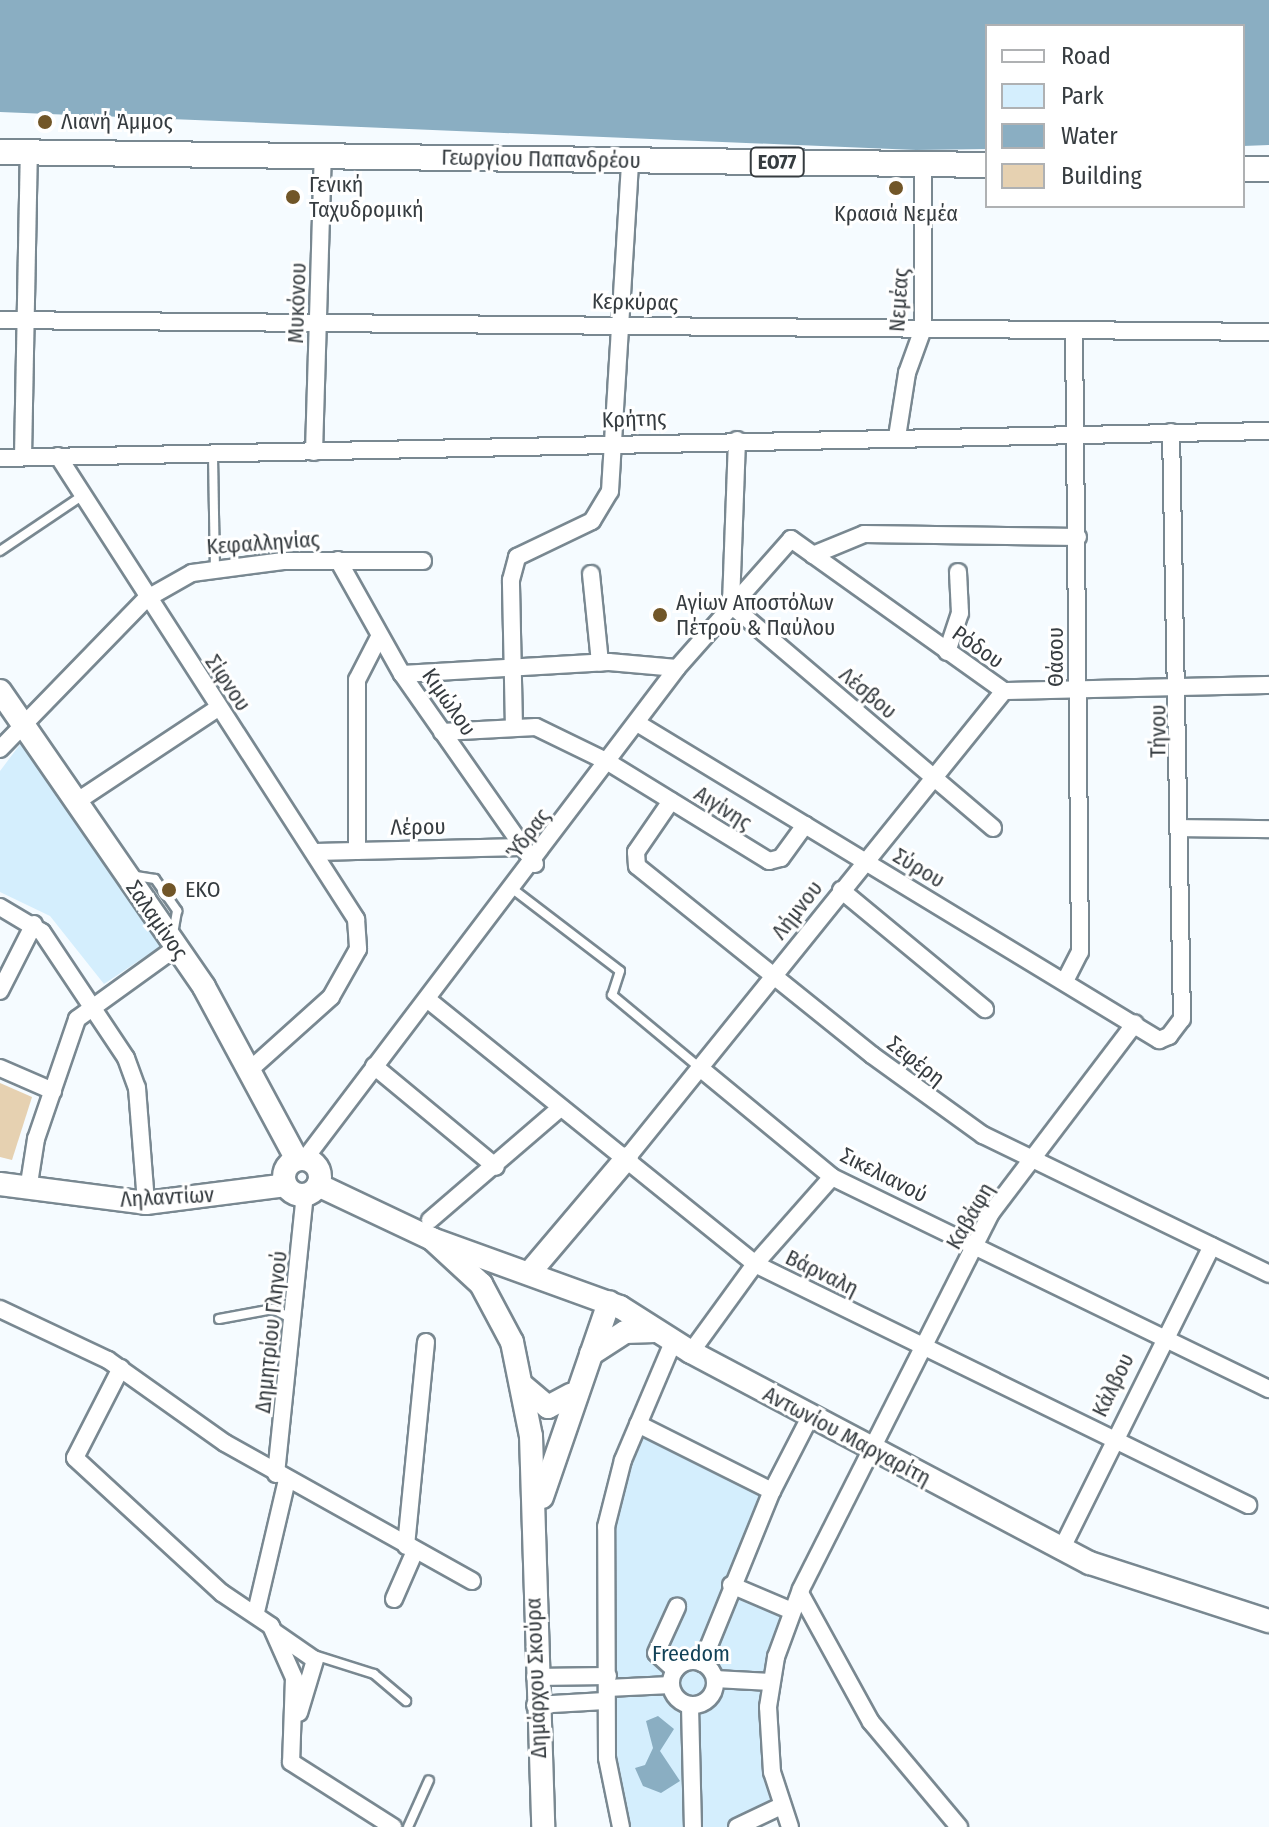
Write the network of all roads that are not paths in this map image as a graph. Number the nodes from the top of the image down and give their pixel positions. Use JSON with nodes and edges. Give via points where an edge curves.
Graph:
{"nodes":[{"id":1,"x":0,"y":152,"type":"edge"},
{"id":2,"x":29,"y":152,"type":"junction"},
{"id":3,"x":323,"y":156,"type":"junction"},
{"id":4,"x":630,"y":160,"type":"junction"},
{"id":5,"x":923,"y":164,"type":"junction"},
{"id":6,"x":985,"y":165,"type":"edge"},
{"id":7,"x":1245,"y":169,"type":"edge"},
{"id":8,"x":1269,"y":169,"type":"edge"},
{"id":9,"x":0,"y":320,"type":"edge"},
{"id":10,"x":25,"y":321,"type":"junction"},
{"id":11,"x":615,"y":323,"type":"junction"},
{"id":12,"x":318,"y":324,"type":"junction"},
{"id":13,"x":923,"y":329,"type":"junction"},
{"id":14,"x":1074,"y":330,"type":"junction"},
{"id":15,"x":1269,"y":332,"type":"edge"},
{"id":16,"x":1269,"y":431,"type":"edge"},
{"id":17,"x":1171,"y":432,"type":"junction"},
{"id":18,"x":1079,"y":434,"type":"junction"},
{"id":19,"x":897,"y":437,"type":"junction"},
{"id":20,"x":737,"y":440,"type":"junction"},
{"id":21,"x":613,"y":442,"type":"junction"},
{"id":22,"x":314,"y":452,"type":"junction"},
{"id":23,"x":58,"y":456,"type":"junction"},
{"id":24,"x":213,"y":456,"type":"junction"},
{"id":25,"x":23,"y":457,"type":"junction"},
{"id":26,"x":0,"y":458,"type":"edge"},
{"id":27,"x":82,"y":496,"type":"junction"},
{"id":28,"x":1078,"y":537,"type":"junction"},
{"id":29,"x":791,"y":539,"type":"joint"},
{"id":30,"x":0,"y":551,"type":"edge"},
{"id":31,"x":813,"y":555,"type":"junction"},
{"id":32,"x":338,"y":560,"type":"junction"},
{"id":33,"x":423,"y":561,"type":"dead end"},
{"id":34,"x":215,"y":566,"type":"junction"},
{"id":35,"x":958,"y":572,"type":"dead end"},
{"id":36,"x":591,"y":574,"type":"dead end"},
{"id":37,"x":146,"y":599,"type":"junction"},
{"id":38,"x":731,"y":605,"type":"junction"},
{"id":39,"x":379,"y":637,"type":"junction"},
{"id":40,"x":947,"y":652,"type":"junction"},
{"id":41,"x":600,"y":663,"type":"junction"},
{"id":42,"x":512,"y":668,"type":"junction"},
{"id":43,"x":677,"y":668,"type":"junction"},
{"id":44,"x":402,"y":674,"type":"junction"},
{"id":45,"x":1269,"y":685,"type":"edge"},
{"id":46,"x":1180,"y":686,"type":"junction"},
{"id":47,"x":1077,"y":687,"type":"junction"},
{"id":48,"x":0,"y":691,"type":"edge"},
{"id":49,"x":1004,"y":691,"type":"junction"},
{"id":50,"x":218,"y":708,"type":"junction"},
{"id":51,"x":12,"y":717,"type":"edge"},
{"id":52,"x":637,"y":723,"type":"junction"},
{"id":53,"x":514,"y":728,"type":"junction"},
{"id":54,"x":442,"y":732,"type":"junction"},
{"id":55,"x":0,"y":749,"type":"edge"},
{"id":56,"x":608,"y":762,"type":"junction"},
{"id":57,"x":933,"y":778,"type":"junction"},
{"id":58,"x":671,"y":801,"type":"junction"},
{"id":59,"x":76,"y":802,"type":"junction"},
{"id":60,"x":805,"y":825,"type":"junction"},
{"id":61,"x":993,"y":828,"type":"dead end"},
{"id":62,"x":1181,"y":828,"type":"junction"},
{"id":63,"x":1269,"y":829,"type":"edge"},
{"id":64,"x":522,"y":847,"type":"junction"},
{"id":65,"x":357,"y":851,"type":"junction"},
{"id":66,"x":315,"y":852,"type":"junction"},
{"id":67,"x":864,"y":861,"type":"junction"},
{"id":68,"x":535,"y":864,"type":"junction"},
{"id":69,"x":136,"y":876,"type":"dead end"},
{"id":70,"x":514,"y":890,"type":"junction"},
{"id":71,"x":841,"y":890,"type":"junction"},
{"id":72,"x":0,"y":907,"type":"edge"},
{"id":73,"x":34,"y":924,"type":"junction"},
{"id":74,"x":175,"y":937,"type":"junction"},
{"id":75,"x":775,"y":974,"type":"junction"},
{"id":76,"x":1065,"y":981,"type":"junction"},
{"id":77,"x":0,"y":991,"type":"edge"},
{"id":78,"x":427,"y":999,"type":"junction"},
{"id":79,"x":93,"y":1006,"type":"junction"},
{"id":80,"x":985,"y":1009,"type":"dead end"},
{"id":81,"x":1135,"y":1023,"type":"junction"},
{"id":82,"x":1178,"y":1030,"type":"joint"},
{"id":83,"x":374,"y":1066,"type":"junction"},
{"id":84,"x":253,"y":1067,"type":"junction"},
{"id":85,"x":0,"y":1068,"type":"edge"},
{"id":86,"x":700,"y":1068,"type":"junction"},
{"id":87,"x":53,"y":1091,"type":"junction"},
{"id":88,"x":560,"y":1108,"type":"junction"},
{"id":89,"x":627,"y":1158,"type":"junction"},
{"id":90,"x":1032,"y":1159,"type":"junction"},
{"id":91,"x":300,"y":1160,"type":"junction"},
{"id":92,"x":496,"y":1167,"type":"junction"},
{"id":93,"x":832,"y":1177,"type":"junction"},
{"id":94,"x":0,"y":1184,"type":"edge"},
{"id":95,"x":303,"y":1188,"type":"junction"},
{"id":96,"x":28,"y":1190,"type":"junction"},
{"id":97,"x":146,"y":1203,"type":"junction"},
{"id":98,"x":431,"y":1230,"type":"junction"},
{"id":99,"x":977,"y":1244,"type":"junction"},
{"id":100,"x":1212,"y":1246,"type":"junction"},
{"id":101,"x":491,"y":1260,"type":"junction"},
{"id":102,"x":755,"y":1264,"type":"junction"},
{"id":103,"x":531,"y":1271,"type":"junction"},
{"id":104,"x":1269,"y":1274,"type":"edge"},
{"id":105,"x":481,"y":1284,"type":"junction"},
{"id":106,"x":609,"y":1302,"type":"junction"},
{"id":107,"x":0,"y":1309,"type":"edge"},
{"id":108,"x":219,"y":1319,"type":"dead end"},
{"id":109,"x":296,"y":1320,"type":"junction"},
{"id":110,"x":1162,"y":1336,"type":"junction"},
{"id":111,"x":426,"y":1342,"type":"dead end"},
{"id":112,"x":673,"y":1342,"type":"junction"},
{"id":113,"x":924,"y":1349,"type":"junction"},
{"id":114,"x":589,"y":1355,"type":"junction"},
{"id":115,"x":121,"y":1368,"type":"junction"},
{"id":116,"x":524,"y":1387,"type":"junction"},
{"id":117,"x":1269,"y":1389,"type":"edge"},
{"id":118,"x":571,"y":1395,"type":"junction"},
{"id":119,"x":810,"y":1417,"type":"junction"},
{"id":120,"x":638,"y":1424,"type":"junction"},
{"id":121,"x":1110,"y":1440,"type":"junction"},
{"id":122,"x":875,"y":1450,"type":"junction"},
{"id":123,"x":282,"y":1477,"type":"junction"},
{"id":124,"x":772,"y":1491,"type":"junction"},
{"id":125,"x":1248,"y":1505,"type":"dead end"},
{"id":126,"x":535,"y":1529,"type":"junction"},
{"id":127,"x":1062,"y":1548,"type":"junction"},
{"id":128,"x":411,"y":1549,"type":"junction"},
{"id":129,"x":472,"y":1581,"type":"dead end"},
{"id":130,"x":731,"y":1585,"type":"junction"},
{"id":131,"x":800,"y":1593,"type":"junction"},
{"id":132,"x":394,"y":1599,"type":"dead end"},
{"id":133,"x":677,"y":1607,"type":"dead end"},
{"id":134,"x":792,"y":1611,"type":"junction"},
{"id":135,"x":256,"y":1612,"type":"junction"},
{"id":136,"x":1269,"y":1621,"type":"edge"},
{"id":137,"x":275,"y":1632,"type":"junction"},
{"id":138,"x":313,"y":1655,"type":"junction"},
{"id":139,"x":702,"y":1663,"type":"junction"},
{"id":140,"x":535,"y":1677,"type":"junction"},
{"id":141,"x":673,"y":1677,"type":"junction"},
{"id":142,"x":715,"y":1679,"type":"junction"},
{"id":143,"x":771,"y":1682,"type":"junction"},
{"id":144,"x":607,"y":1688,"type":"junction"},
{"id":145,"x":406,"y":1701,"type":"dead end"},
{"id":146,"x":535,"y":1705,"type":"junction"},
{"id":147,"x":690,"y":1706,"type":"junction"},
{"id":148,"x":290,"y":1737,"type":"junction"},
{"id":149,"x":429,"y":1780,"type":"dead end"},
{"id":150,"x":781,"y":1806,"type":"junction"},
{"id":151,"x":393,"y":1827,"type":"edge"},
{"id":152,"x":408,"y":1827,"type":"edge"},
{"id":153,"x":543,"y":1827,"type":"edge"},
{"id":154,"x":621,"y":1827,"type":"edge"},
{"id":155,"x":693,"y":1827,"type":"edge"},
{"id":156,"x":737,"y":1827,"type":"edge"},
{"id":157,"x":790,"y":1827,"type":"edge"},
{"id":158,"x":959,"y":1827,"type":"edge"}],
"edges":[{"from":1,"to":2,"type":"main road","name":"Γεωργίου Παπανδρέου","number":"ΕΟ77"},
{"from":2,"to":3,"type":"main road","name":"Γεωργίου Παπανδρέου","number":"ΕΟ77"},
{"from":2,"to":10,"type":"street"},
{"from":3,"to":4,"type":"main road","name":"Γεωργίου Παπανδρέου","number":"ΕΟ77"},
{"from":3,"to":12,"type":"street","name":"Μυκόνου"},
{"from":4,"to":5,"type":"main road","name":"Γεωργίου Παπανδρέου","number":"ΕΟ77"},
{"from":4,"to":11,"type":"street"},
{"from":5,"to":6,"type":"main road","name":"Γεωργίου Παπανδρέου","number":"ΕΟ77"},
{"from":5,"to":13,"type":"street","name":"Νεμέας"},
{"from":7,"to":8,"type":"main road"},
{"from":9,"to":10,"type":"street","name":"Κερκύρας"},
{"from":10,"to":12,"type":"street","name":"Κερκύρας"},
{"from":10,"to":25,"type":"street"},
{"from":11,"to":12,"type":"street","name":"Κερκύρας"},
{"from":11,"to":13,"type":"street","name":"Κερκύρας"},
{"from":11,"to":21,"type":"street"},
{"from":12,"to":22,"type":"street","name":"Μυκόνου"},
{"from":13,"to":14,"type":"street","name":"Κερκύρας"},
{"from":13,"to":19,"type":"street","name":"Νεμέας","via":[[907,373]]},
{"from":14,"to":15,"type":"street","name":"Κερκύρας"},
{"from":14,"to":18,"type":"street","name":"Θάσου"},
{"from":16,"to":17,"type":"street","name":"Κρήτης"},
{"from":17,"to":18,"type":"street","name":"Κρήτης"},
{"from":17,"to":46,"type":"street","name":"Τήνου"},
{"from":18,"to":19,"type":"street","name":"Κρήτης"},
{"from":18,"to":28,"type":"street","name":"Θάσου"},
{"from":19,"to":20,"type":"street","name":"Κρήτης"},
{"from":20,"to":21,"type":"street","name":"Κρήτης"},
{"from":20,"to":38,"type":"street"},
{"from":21,"to":22,"type":"street","name":"Κρήτης"},
{"from":21,"to":42,"type":"street","via":[[610,491],[582,524],[517,557],[511,580]]},
{"from":22,"to":24,"type":"street","name":"Κρήτης"},
{"from":23,"to":24,"type":"street","name":"Κρήτης"},
{"from":23,"to":25,"type":"street","name":"Κρήτης"},
{"from":23,"to":27,"type":"street","name":"Σίφνου"},
{"from":24,"to":34,"type":"lane"},
{"from":25,"to":26,"type":"street","name":"Κρήτης"},
{"from":27,"to":30,"type":"lane"},
{"from":27,"to":37,"type":"street","name":"Σίφνου"},
{"from":28,"to":31,"type":"street","via":[[864,534]]},
{"from":28,"to":47,"type":"street","name":"Θάσου"},
{"from":29,"to":31,"type":"street","name":"Ρόδου"},
{"from":29,"to":38,"type":"street","name":"Ύδρας"},
{"from":31,"to":40,"type":"street","name":"Ρόδου"},
{"from":32,"to":33,"type":"street","name":"Κεφαλληνίας"},
{"from":32,"to":34,"type":"street","name":"Κεφαλληνίας"},
{"from":32,"to":39,"type":"street","name":"Κιμώλου"},
{"from":34,"to":37,"type":"street","name":"Κεφαλληνίας"},
{"from":35,"to":40,"type":"street","via":[[960,613]]},
{"from":36,"to":41,"type":"street"},
{"from":37,"to":50,"type":"street","name":"Σίφνου"},
{"from":37,"to":51,"type":"street","name":"Κεφαλληνίας"},
{"from":38,"to":43,"type":"street","name":"Ύδρας"},
{"from":38,"to":57,"type":"street","name":"Λέσβου"},
{"from":39,"to":44,"type":"street","name":"Κιμώλου"},
{"from":39,"to":65,"type":"street","via":[[357,680]]},
{"from":40,"to":49,"type":"street","name":"Ρόδου"},
{"from":41,"to":42,"type":"street"},
{"from":41,"to":43,"type":"street"},
{"from":42,"to":44,"type":"street"},
{"from":42,"to":53,"type":"street"},
{"from":43,"to":52,"type":"street","name":"Ύδρας"},
{"from":44,"to":54,"type":"street","name":"Κιμώλου"},
{"from":45,"to":46,"type":"street","name":"Ρόδου"},
{"from":46,"to":47,"type":"street","name":"Ρόδου"},
{"from":46,"to":62,"type":"street","name":"Τήνου"},
{"from":47,"to":49,"type":"street","name":"Ρόδου"},
{"from":47,"to":76,"type":"street","name":"Θάσου","via":[[1080,952]]},
{"from":48,"to":51,"type":"main road","name":"Σαλαμίνος"},
{"from":49,"to":57,"type":"street","name":"Λήμνου"},
{"from":50,"to":59,"type":"street"},
{"from":50,"to":66,"type":"street","name":"Σίφνου"},
{"from":51,"to":55,"type":"street","name":"Κεφαλληνίας"},
{"from":51,"to":59,"type":"main road","name":"Σαλαμίνος"},
{"from":52,"to":56,"type":"street","name":"Ύδρας"},
{"from":52,"to":60,"type":"street","name":"Σύρου"},
{"from":53,"to":54,"type":"street","name":"Αιγίνης"},
{"from":53,"to":56,"type":"street","name":"Αιγίνης","via":[[536,727]]},
{"from":54,"to":64,"type":"street","name":"Κιμώλου"},
{"from":56,"to":58,"type":"street","name":"Αιγίνης"},
{"from":56,"to":68,"type":"street","name":"Ύδρας"},
{"from":57,"to":61,"type":"street","name":"Λέσβου"},
{"from":57,"to":67,"type":"street","name":"Λήμνου"},
{"from":58,"to":60,"type":"street","name":"Αιγίνης","via":[[770,862]]},
{"from":58,"to":75,"type":"street","name":"Σεφέρη","via":[[636,852],[636,864]]},
{"from":59,"to":74,"type":"main road","name":"Σαλαμίνος"},
{"from":60,"to":67,"type":"street","name":"Σύρου"},
{"from":62,"to":63,"type":"street"},
{"from":62,"to":82,"type":"street","name":"Τήνου"},
{"from":64,"to":65,"type":"street","name":"Λέρου"},
{"from":64,"to":68,"type":"street","name":"Κιμώλου"},
{"from":65,"to":66,"type":"street","name":"Λέρου"},
{"from":66,"to":84,"type":"street","name":"Σίφνου","via":[[360,933],[331,997]]},
{"from":67,"to":71,"type":"street","name":"Λήμνου"},
{"from":67,"to":76,"type":"street","name":"Σύρου"},
{"from":68,"to":70,"type":"street","name":"Ύδρας"},
{"from":69,"to":74,"type":"lane","via":[[155,879],[177,911]]},
{"from":70,"to":78,"type":"street","name":"Ύδρας"},
{"from":70,"to":86,"type":"lane","name":"Σικελιανού","via":[[620,971],[612,995]]},
{"from":71,"to":75,"type":"street","name":"Λήμνου"},
{"from":71,"to":80,"type":"street"},
{"from":72,"to":73,"type":"street"},
{"from":73,"to":77,"type":"street"},
{"from":73,"to":79,"type":"street"},
{"from":74,"to":79,"type":"street"},
{"from":74,"to":84,"type":"main road","name":"Σαλαμίνος"},
{"from":75,"to":86,"type":"street","name":"Λήμνου"},
{"from":75,"to":90,"type":"street","name":"Σεφέρη","via":[[935,1103]]},
{"from":76,"to":81,"type":"street","name":"Σύρου"},
{"from":78,"to":83,"type":"street","name":"Ύδρας"},
{"from":78,"to":88,"type":"street","name":"Βάρναλη"},
{"from":79,"to":87,"type":"street","via":[[77,1019]]},
{"from":79,"to":97,"type":"street","via":[[135,1081]]},
{"from":81,"to":82,"type":"street","name":"Σύρου","via":[[1159,1040]]},
{"from":81,"to":90,"type":"street","name":"Καβάφη"},
{"from":83,"to":91,"type":"street","name":"Ύδρας"},
{"from":83,"to":92,"type":"street"},
{"from":84,"to":91,"type":"main road","name":"Σαλαμίνος"},
{"from":85,"to":87,"type":"street"},
{"from":86,"to":89,"type":"street","name":"Λήμνου"},
{"from":86,"to":93,"type":"street","name":"Σικελιανού"},
{"from":87,"to":96,"type":"street"},
{"from":88,"to":89,"type":"street","name":"Βάρναλη"},
{"from":88,"to":92,"type":"street"},
{"from":89,"to":102,"type":"street","name":"Βάρναλη"},
{"from":89,"to":103,"type":"main road"},
{"from":90,"to":99,"type":"street","name":"Καβάφη"},
{"from":90,"to":100,"type":"street","name":"Σεφέρη"},
{"from":91,"to":95,"type":"main road","via":[[287,1167]]},
{"from":91,"to":95,"type":"main road","name":"Σαλαμίνος","via":[[318,1169]]},
{"from":92,"to":98,"type":"street"},
{"from":93,"to":99,"type":"street","name":"Σικελιανού"},
{"from":93,"to":102,"type":"street"},
{"from":94,"to":96,"type":"main road","name":"Ληλαντίων"},
{"from":95,"to":97,"type":"main road","name":"Ληλαντίων"},
{"from":95,"to":98,"type":"main road"},
{"from":95,"to":109,"type":"street","name":"Δημητρίου Γληνού"},
{"from":96,"to":97,"type":"main road","name":"Ληλαντίων"},
{"from":98,"to":101,"type":"main road","name":"Αντωνίου Μαργαρίτη"},
{"from":98,"to":105,"type":"main road"},
{"from":99,"to":110,"type":"street","name":"Σικελιανού"},
{"from":99,"to":113,"type":"street","name":"Καβάφη"},
{"from":100,"to":104,"type":"street","name":"Σεφέρη"},
{"from":100,"to":110,"type":"street","name":"Κάλβου"},
{"from":101,"to":103,"type":"main road","name":"Αντωνίου Μαργαρίτη"},
{"from":101,"to":105,"type":"main road"},
{"from":102,"to":112,"type":"street"},
{"from":102,"to":113,"type":"street","name":"Βάρναλη"},
{"from":103,"to":106,"type":"main road","name":"Αντωνίου Μαργαρίτη"},
{"from":105,"to":116,"type":"main road","via":[[505,1324]]},
{"from":106,"to":112,"type":"main road","name":"Αντωνίου Μαργαρίτη"},
{"from":106,"to":114,"type":"main road"},
{"from":107,"to":115,"type":"street"},
{"from":108,"to":109,"type":"lane","via":[[273,1309]]},
{"from":109,"to":123,"type":"street","name":"Δημητρίου Γληνού"},
{"from":110,"to":117,"type":"street","name":"Σικελιανού"},
{"from":110,"to":121,"type":"street","name":"Κάλβου"},
{"from":111,"to":128,"type":"street"},
{"from":112,"to":114,"type":"main road","via":[[625,1332]]},
{"from":112,"to":119,"type":"main road","name":"Αντωνίου Μαργαρίτη"},
{"from":112,"to":120,"type":"street"},
{"from":113,"to":121,"type":"street","name":"Βάρναλη"},
{"from":113,"to":122,"type":"street","name":"Καβάφη"},
{"from":114,"to":118,"type":"main road"},
{"from":115,"to":123,"type":"street"},
{"from":115,"to":135,"type":"street","via":[[75,1458],[222,1593]]},
{"from":116,"to":118,"type":"main road","via":[[548,1407]]},
{"from":116,"to":126,"type":"main road"},
{"from":118,"to":126,"type":"main road"},
{"from":119,"to":122,"type":"main road","name":"Αντωνίου Μαργαρίτη"},
{"from":119,"to":124,"type":"street"},
{"from":120,"to":124,"type":"street"},
{"from":120,"to":144,"type":"street","via":[[606,1527]]},
{"from":121,"to":125,"type":"street","name":"Βάρναλη"},
{"from":121,"to":127,"type":"street","name":"Κάλβου"},
{"from":122,"to":127,"type":"main road","name":"Αντωνίου Μαργαρίτη"},
{"from":122,"to":131,"type":"street","name":"Καβάφη"},
{"from":123,"to":128,"type":"street"},
{"from":123,"to":135,"type":"street","name":"Δημητρίου Γληνού"},
{"from":124,"to":130,"type":"street"},
{"from":126,"to":140,"type":"main road","name":"Δημάρχου Σκούρα"},
{"from":127,"to":136,"type":"main road","name":"Αντωνίου Μαργαρίτη","via":[[1138,1582]]},
{"from":128,"to":129,"type":"street"},
{"from":128,"to":132,"type":"street"},
{"from":130,"to":134,"type":"street"},
{"from":130,"to":139,"type":"street"},
{"from":131,"to":134,"type":"street","name":"Καβάφη"},
{"from":131,"to":158,"type":"street","via":[[871,1722]]},
{"from":133,"to":141,"type":"street","via":[[656,1653]]},
{"from":134,"to":143,"type":"street","name":"Καβάφη"},
{"from":135,"to":137,"type":"street"},
{"from":137,"to":138,"type":"street"},
{"from":137,"to":148,"type":"street","via":[[294,1678]]},
{"from":138,"to":145,"type":"lane","via":[[374,1674]]},
{"from":138,"to":148,"type":"street","via":[[316,1669]]},
{"from":139,"to":141,"type":"street"},
{"from":139,"to":142,"type":"street"},
{"from":140,"to":144,"type":"street"},
{"from":140,"to":146,"type":"main road","name":"Δημάρχου Σκούρα"},
{"from":141,"to":144,"type":"street"},
{"from":141,"to":147,"type":"street"},
{"from":142,"to":143,"type":"street"},
{"from":142,"to":147,"type":"street","via":[[710,1699]]},
{"from":143,"to":150,"type":"street","name":"Καβάφη","via":[[769,1750]]},
{"from":144,"to":146,"type":"street"},
{"from":144,"to":154,"type":"street"},
{"from":146,"to":153,"type":"main road","name":"Δημάρχου Σκούρα"},
{"from":147,"to":155,"type":"street"},
{"from":148,"to":151,"type":"street","via":[[298,1771]]},
{"from":149,"to":152,"type":"lane"},
{"from":150,"to":156,"type":"street"},
{"from":150,"to":157,"type":"street","name":"Καβάφη"}]}
